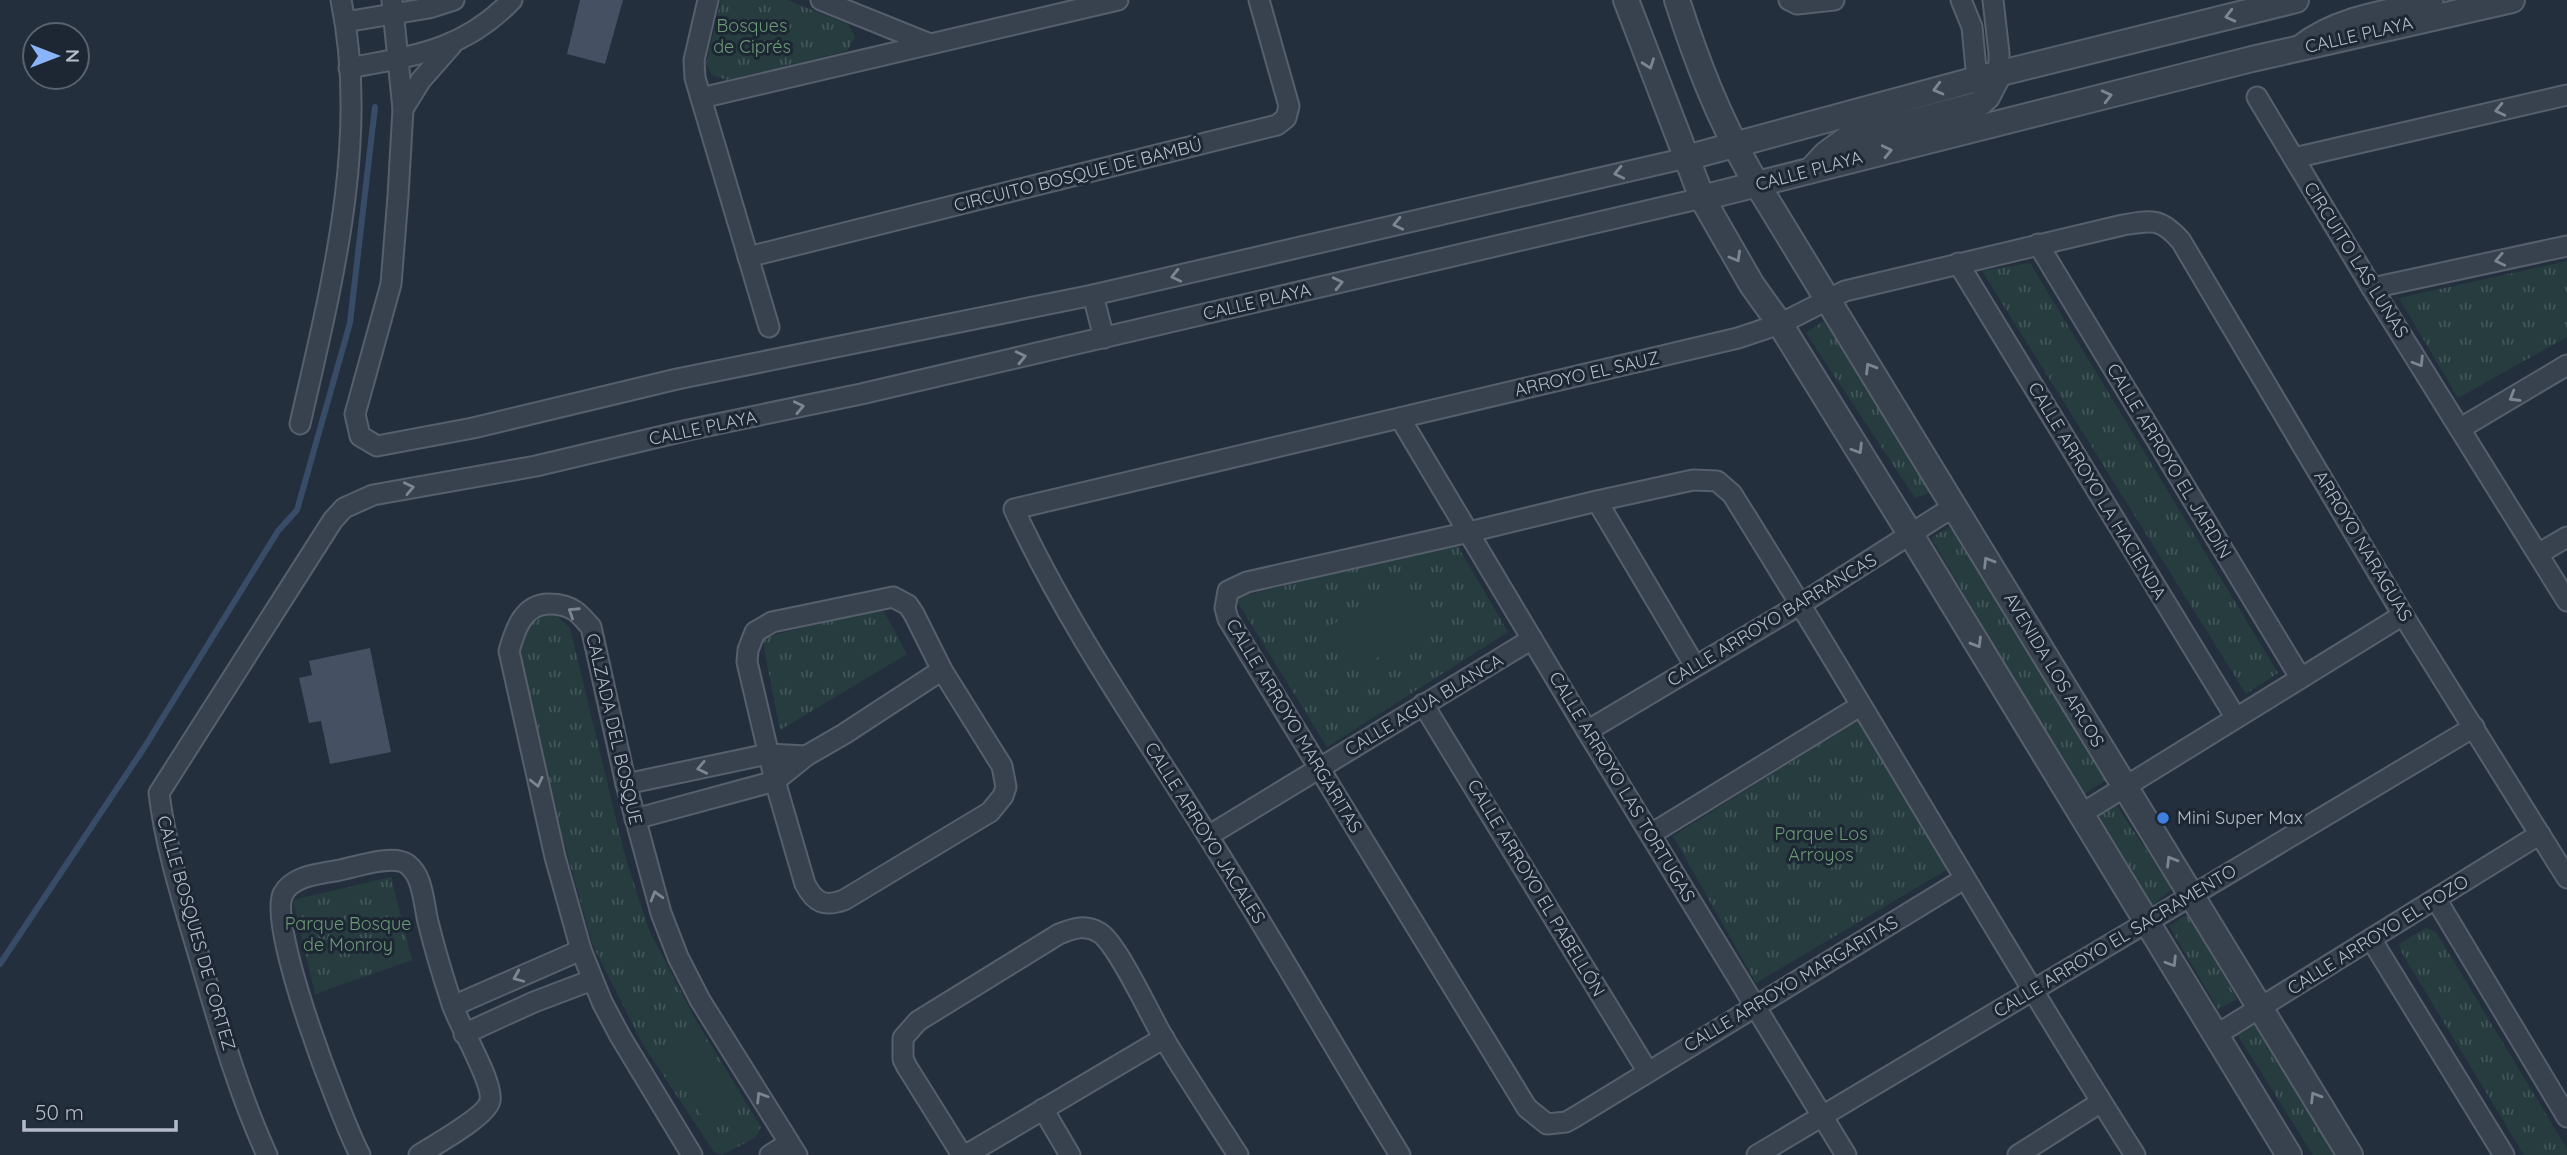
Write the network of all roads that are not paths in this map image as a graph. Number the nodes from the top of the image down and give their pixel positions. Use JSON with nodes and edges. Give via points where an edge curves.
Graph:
{"nodes":[{"id":1,"x":341,"y":0,"type":"edge"},
{"id":2,"x":708,"y":0,"type":"edge"},
{"id":3,"x":821,"y":0,"type":"edge"},
{"id":4,"x":1118,"y":0,"type":"edge"},
{"id":5,"x":1259,"y":0,"type":"edge"},
{"id":6,"x":1626,"y":0,"type":"edge"},
{"id":7,"x":1676,"y":0,"type":"edge"},
{"id":8,"x":1789,"y":0,"type":"edge"},
{"id":9,"x":1834,"y":0,"type":"edge"},
{"id":10,"x":1961,"y":0,"type":"edge"},
{"id":11,"x":1993,"y":0,"type":"edge"},
{"id":12,"x":2296,"y":0,"type":"edge"},
{"id":13,"x":2432,"y":0,"type":"edge"},
{"id":14,"x":2512,"y":0,"type":"edge"},
{"id":15,"x":443,"y":1,"type":"edge"},
{"id":16,"x":510,"y":1,"type":"edge"},
{"id":17,"x":392,"y":7,"type":"edge"},
{"id":18,"x":345,"y":22,"type":"junction"},
{"id":19,"x":455,"y":42,"type":"junction"},
{"id":20,"x":929,"y":44,"type":"junction"},
{"id":21,"x":2293,"y":50,"type":"junction"},
{"id":22,"x":398,"y":59,"type":"junction"},
{"id":23,"x":349,"y":68,"type":"junction"},
{"id":24,"x":1988,"y":76,"type":"junction"},
{"id":25,"x":2567,"y":95,"type":"edge"},
{"id":26,"x":2257,"y":97,"type":"dead end"},
{"id":27,"x":701,"y":98,"type":"junction"},
{"id":28,"x":403,"y":109,"type":"junction"},
{"id":29,"x":1733,"y":144,"type":"junction"},
{"id":30,"x":1686,"y":158,"type":"junction"},
{"id":31,"x":2294,"y":158,"type":"junction"},
{"id":32,"x":1813,"y":168,"type":"junction"},
{"id":33,"x":1757,"y":185,"type":"junction"},
{"id":34,"x":1702,"y":198,"type":"junction"},
{"id":35,"x":2154,"y":221,"type":"joint"},
{"id":36,"x":2038,"y":244,"type":"junction"},
{"id":37,"x":2567,"y":246,"type":"edge"},
{"id":38,"x":748,"y":257,"type":"junction"},
{"id":39,"x":1958,"y":263,"type":"junction"},
{"id":40,"x":2372,"y":288,"type":"junction"},
{"id":41,"x":1093,"y":295,"type":"junction"},
{"id":42,"x":1828,"y":298,"type":"junction"},
{"id":43,"x":1780,"y":324,"type":"junction"},
{"id":44,"x":769,"y":327,"type":"dead end"},
{"id":45,"x":1104,"y":338,"type":"junction"},
{"id":46,"x":2567,"y":365,"type":"edge"},
{"id":47,"x":1400,"y":418,"type":"junction"},
{"id":48,"x":300,"y":424,"type":"dead end"},
{"id":49,"x":2461,"y":428,"type":"junction"},
{"id":50,"x":1597,"y":501,"type":"junction"},
{"id":51,"x":344,"y":508,"type":"joint"},
{"id":52,"x":1014,"y":509,"type":"joint"},
{"id":53,"x":1956,"y":509,"type":"junction"},
{"id":54,"x":1469,"y":533,"type":"junction"},
{"id":55,"x":1911,"y":535,"type":"junction"},
{"id":56,"x":2567,"y":537,"type":"edge"},
{"id":57,"x":2538,"y":554,"type":"junction"},
{"id":58,"x":2567,"y":601,"type":"edge"},
{"id":59,"x":1801,"y":604,"type":"junction"},
{"id":60,"x":2403,"y":615,"type":"junction"},
{"id":61,"x":1532,"y":639,"type":"junction"},
{"id":62,"x":1695,"y":666,"type":"junction"},
{"id":63,"x":942,"y":670,"type":"junction"},
{"id":64,"x":2300,"y":677,"type":"junction"},
{"id":65,"x":1423,"y":704,"type":"junction"},
{"id":66,"x":1860,"y":706,"type":"junction"},
{"id":67,"x":2236,"y":718,"type":"junction"},
{"id":68,"x":2474,"y":727,"type":"junction"},
{"id":69,"x":1587,"y":731,"type":"junction"},
{"id":70,"x":768,"y":754,"type":"junction"},
{"id":71,"x":806,"y":756,"type":"junction"},
{"id":72,"x":1319,"y":769,"type":"junction"},
{"id":73,"x":775,"y":780,"type":"junction"},
{"id":74,"x":626,"y":784,"type":"junction"},
{"id":75,"x":2125,"y":786,"type":"junction"},
{"id":76,"x":2081,"y":814,"type":"junction"},
{"id":77,"x":635,"y":819,"type":"junction"},
{"id":78,"x":1651,"y":834,"type":"junction"},
{"id":79,"x":2540,"y":834,"type":"junction"},
{"id":80,"x":1208,"y":836,"type":"junction"},
{"id":81,"x":2567,"y":878,"type":"edge"},
{"id":82,"x":1964,"y":879,"type":"junction"},
{"id":83,"x":2191,"y":894,"type":"junction"},
{"id":84,"x":2436,"y":899,"type":"junction"},
{"id":85,"x":2147,"y":922,"type":"junction"},
{"id":86,"x":2371,"y":939,"type":"junction"},
{"id":87,"x":581,"y":950,"type":"junction"},
{"id":88,"x":592,"y":980,"type":"junction"},
{"id":89,"x":2033,"y":991,"type":"junction"},
{"id":90,"x":453,"y":1006,"type":"junction"},
{"id":91,"x":1755,"y":1006,"type":"junction"},
{"id":92,"x":2260,"y":1008,"type":"junction"},
{"id":93,"x":464,"y":1034,"type":"junction"},
{"id":94,"x":2216,"y":1035,"type":"junction"},
{"id":95,"x":1164,"y":1038,"type":"junction"},
{"id":96,"x":1648,"y":1072,"type":"junction"},
{"id":97,"x":2101,"y":1102,"type":"junction"},
{"id":98,"x":1043,"y":1109,"type":"junction"},
{"id":99,"x":1822,"y":1116,"type":"junction"},
{"id":100,"x":2567,"y":1117,"type":"edge"},
{"id":101,"x":793,"y":1149,"type":"edge"},
{"id":102,"x":267,"y":1155,"type":"edge"},
{"id":103,"x":360,"y":1155,"type":"edge"},
{"id":104,"x":419,"y":1155,"type":"edge"},
{"id":105,"x":692,"y":1155,"type":"edge"},
{"id":106,"x":770,"y":1155,"type":"edge"},
{"id":107,"x":964,"y":1155,"type":"edge"},
{"id":108,"x":1070,"y":1155,"type":"edge"},
{"id":109,"x":1238,"y":1155,"type":"edge"},
{"id":110,"x":1400,"y":1155,"type":"edge"},
{"id":111,"x":1757,"y":1155,"type":"edge"},
{"id":112,"x":1846,"y":1155,"type":"edge"},
{"id":113,"x":2018,"y":1155,"type":"edge"},
{"id":114,"x":2135,"y":1155,"type":"edge"},
{"id":115,"x":2289,"y":1155,"type":"edge"},
{"id":116,"x":2350,"y":1155,"type":"edge"},
{"id":117,"x":2504,"y":1155,"type":"edge"}],
"edges":[{"from":1,"to":18,"type":"street"},
{"from":2,"to":27,"type":"street","via":[[694,60]]},
{"from":3,"to":20,"type":"street"},
{"from":4,"to":20,"type":"street"},
{"from":5,"to":38,"type":"street","name":"CIRCUITO BOSQUE DE BAMBÚ","via":[[1289,106],[1286,118],[1277,125]]},
{"from":6,"to":30,"type":"street","one_way":true},
{"from":7,"to":29,"type":"street","name":"AVENIDA LOS ARCOS","via":[[1702,76]]},
{"from":8,"to":9,"type":"street","via":[[1797,4]]},
{"from":10,"to":24,"type":"street"},
{"from":11,"to":24,"type":"street","via":[[1999,53]]},
{"from":12,"to":24,"type":"street","one_way":true},
{"from":13,"to":21,"type":"street","via":[[2325,28]]},
{"from":14,"to":21,"type":"street","name":"CALLE PLAYA"},
{"from":15,"to":17,"type":"street"},
{"from":16,"to":19,"type":"street"},
{"from":17,"to":18,"type":"street"},
{"from":17,"to":22,"type":"street"},
{"from":18,"to":23,"type":"street"},
{"from":19,"to":22,"type":"street"},
{"from":19,"to":28,"type":"street","via":[[421,80]]},
{"from":20,"to":27,"type":"street"},
{"from":32,"to":21,"type":"street","name":"CALLE PLAYA","one_way":true},
{"from":22,"to":23,"type":"street"},
{"from":22,"to":28,"type":"street"},
{"from":23,"to":48,"type":"street","via":[[350,153],[332,280]]},
{"from":24,"to":29,"type":"street","one_way":true},
{"from":24,"to":32,"type":"street","via":[[1987,97],[1979,104],[1848,138]]},
{"from":25,"to":31,"type":"street","name":"CIRCUITO LAS LUNAS","one_way":true},
{"from":26,"to":31,"type":"street"},
{"from":27,"to":38,"type":"street"},
{"from":28,"to":41,"type":"street","via":[[391,284],[355,414],[360,436],[377,446],[677,379]]},
{"from":29,"to":30,"type":"street"},
{"from":29,"to":33,"type":"street","name":"AVENIDA LOS ARCOS"},
{"from":30,"to":34,"type":"street"},
{"from":30,"to":41,"type":"street","one_way":true},
{"from":31,"to":40,"type":"street","name":"CIRCUITO LAS LUNAS"},
{"from":32,"to":33,"type":"street","name":"CALLE PLAYA"},
{"from":33,"to":34,"type":"street","name":"CALLE PLAYA"},
{"from":33,"to":42,"type":"street","name":"AVENIDA LOS ARCOS"},
{"from":34,"to":43,"type":"street","one_way":true},
{"from":45,"to":34,"type":"street","name":"CALLE PLAYA","one_way":true},
{"from":35,"to":36,"type":"street","name":"ARROYO EL SAUZ"},
{"from":35,"to":60,"type":"street","name":"ARROYO NARAGUAS","via":[[2164,224],[2181,241]]},
{"from":36,"to":39,"type":"street","name":"ARROYO EL SAUZ"},
{"from":36,"to":64,"type":"street","name":"CALLE ARROYO EL JARDÍN"},
{"from":37,"to":40,"type":"street","one_way":true},
{"from":38,"to":44,"type":"street"},
{"from":39,"to":42,"type":"street","name":"ARROYO EL SAUZ"},
{"from":39,"to":67,"type":"street","name":"CALLE ARROYO LA HACIENDA"},
{"from":40,"to":49,"type":"street","name":"CIRCUITO LAS LUNAS","one_way":true},
{"from":41,"to":45,"type":"street"},
{"from":42,"to":43,"type":"street","name":"ARROYO EL SAUZ"},
{"from":53,"to":42,"type":"street","name":"AVENIDA LOS ARCOS","one_way":true},
{"from":43,"to":47,"type":"street","name":"ARROYO EL SAUZ","via":[[1738,338]]},
{"from":43,"to":55,"type":"street","one_way":true},
{"from":51,"to":45,"type":"street","name":"CALLE PLAYA","one_way":true,"via":[[373,495],[536,466]]},
{"from":46,"to":49,"type":"street","one_way":true},
{"from":47,"to":52,"type":"street","name":"ARROYO EL SAUZ"},
{"from":47,"to":54,"type":"street","name":"CALLE ARROYO LAS TORTUGAS"},
{"from":49,"to":57,"type":"street","name":"CIRCUITO LAS LUNAS"},
{"from":50,"to":54,"type":"street","name":"CALLE ARROYO MARGARITAS"},
{"from":50,"to":59,"type":"street","name":"CALLE ARROYO MARGARITAS","via":[[1693,480],[1717,481],[1732,494]]},
{"from":50,"to":62,"type":"street"},
{"from":51,"to":102,"type":"street","name":"CALLE BOSQUES DE CORTEZ","via":[[159,793],[170,850],[213,1002]]},
{"from":52,"to":80,"type":"street","name":"CALLE ARROYO JACALES","via":[[1108,679]]},
{"from":53,"to":55,"type":"street","name":"CALLE ARROYO BARRANCAS"},
{"from":75,"to":53,"type":"street","name":"AVENIDA LOS ARCOS","one_way":true},
{"from":54,"to":61,"type":"street","name":"CALLE ARROYO LAS TORTUGAS"},
{"from":54,"to":72,"type":"street","name":"CALLE ARROYO MARGARITAS","via":[[1247,582],[1228,591],[1228,619]]},
{"from":55,"to":59,"type":"street","name":"CALLE ARROYO BARRANCAS"},
{"from":55,"to":76,"type":"street","one_way":true},
{"from":56,"to":57,"type":"street"},
{"from":57,"to":58,"type":"street","name":"CIRCUITO LAS LUNAS"},
{"from":59,"to":62,"type":"street","name":"CALLE ARROYO BARRANCAS"},
{"from":59,"to":66,"type":"street","name":"CALLE ARROYO MARGARITAS"},
{"from":60,"to":64,"type":"street"},
{"from":60,"to":68,"type":"street","name":"ARROYO NARAGUAS"},
{"from":61,"to":65,"type":"street","name":"CALLE AGUA BLANCA"},
{"from":61,"to":69,"type":"street","name":"CALLE ARROYO LAS TORTUGAS"},
{"from":62,"to":69,"type":"street","name":"CALLE ARROYO BARRANCAS"},
{"from":63,"to":70,"type":"street","via":[[908,605],[892,597],[763,626],[751,639],[747,662]]},
{"from":63,"to":71,"type":"street"},
{"from":63,"to":73,"type":"street","via":[[1002,766],[1006,787],[990,812],[844,900],[823,904],[805,884]]},
{"from":64,"to":67,"type":"street"},
{"from":65,"to":72,"type":"street","name":"CALLE AGUA BLANCA"},
{"from":65,"to":96,"type":"street","name":"CALLE ARROYO EL PABELLÓN"},
{"from":66,"to":78,"type":"street"},
{"from":66,"to":82,"type":"street","name":"CALLE ARROYO MARGARITAS"},
{"from":67,"to":75,"type":"street"},
{"from":68,"to":79,"type":"street","name":"ARROYO NARAGUAS"},
{"from":68,"to":83,"type":"street","name":"CALLE ARROYO EL SACRAMENTO"},
{"from":69,"to":78,"type":"street","name":"CALLE ARROYO LAS TORTUGAS"},
{"from":70,"to":71,"type":"street"},
{"from":70,"to":73,"type":"street"},
{"from":70,"to":74,"type":"street","one_way":true},
{"from":71,"to":73,"type":"street"},
{"from":72,"to":80,"type":"street","name":"CALLE AGUA BLANCA"},
{"from":72,"to":96,"type":"street","name":"CALLE ARROYO MARGARITAS","via":[[1533,1115],[1547,1124],[1566,1122]]},
{"from":73,"to":77,"type":"street"},
{"from":74,"to":77,"type":"street","name":"CALZADA DEL BOSQUE"},
{"from":74,"to":87,"type":"street","name":"CALZADA DEL BOSQUE","one_way":true,"via":[[591,627],[564,606],[535,607],[519,622],[509,651],[552,845]]},
{"from":75,"to":76,"type":"street"},
{"from":83,"to":75,"type":"street","name":"AVENIDA LOS ARCOS","one_way":true},
{"from":76,"to":85,"type":"street"},
{"from":101,"to":77,"type":"street","name":"CALZADA DEL BOSQUE","one_way":true,"via":[[678,957],[660,914]]},
{"from":78,"to":91,"type":"street","name":"CALLE ARROYO LAS TORTUGAS"},
{"from":79,"to":81,"type":"street","name":"ARROYO NARAGUAS"},
{"from":79,"to":84,"type":"street","name":"CALLE ARROYO EL POZO"},
{"from":80,"to":110,"type":"street","name":"CALLE ARROYO JACALES"},
{"from":82,"to":89,"type":"street","name":"CALLE ARROYO MARGARITAS"},
{"from":82,"to":91,"type":"street","name":"CALLE ARROYO MARGARITAS"},
{"from":83,"to":85,"type":"street","name":"CALLE ARROYO EL SACRAMENTO"},
{"from":83,"to":92,"type":"street","name":"AVENIDA LOS ARCOS"},
{"from":84,"to":86,"type":"street","name":"CALLE ARROYO EL POZO"},
{"from":84,"to":100,"type":"street"},
{"from":85,"to":89,"type":"street","name":"CALLE ARROYO EL SACRAMENTO"},
{"from":85,"to":94,"type":"street","one_way":true},
{"from":86,"to":92,"type":"street","name":"CALLE ARROYO EL POZO"},
{"from":86,"to":117,"type":"street"},
{"from":87,"to":88,"type":"street","name":"CALZADA DEL BOSQUE"},
{"from":87,"to":90,"type":"street","one_way":true},
{"from":88,"to":93,"type":"street"},
{"from":88,"to":105,"type":"street","name":"CALZADA DEL BOSQUE"},
{"from":89,"to":97,"type":"street","name":"CALLE ARROYO MARGARITAS"},
{"from":89,"to":99,"type":"street","name":"CALLE ARROYO EL SACRAMENTO"},
{"from":90,"to":93,"type":"street"},
{"from":90,"to":103,"type":"street","via":[[419,880],[405,863],[368,864],[307,877],[287,888],[280,908],[284,938],[320,1057]]},
{"from":91,"to":96,"type":"street","name":"CALLE ARROYO MARGARITAS"},
{"from":91,"to":99,"type":"street","name":"CALLE ARROYO LAS TORTUGAS"},
{"from":92,"to":94,"type":"street","name":"CALLE ARROYO EL POZO"},
{"from":116,"to":92,"type":"street","name":"AVENIDA LOS ARCOS","one_way":true},
{"from":93,"to":104,"type":"street","via":[[487,1078],[490,1100],[480,1115]]},
{"from":94,"to":115,"type":"street"},
{"from":95,"to":98,"type":"street"},
{"from":95,"to":107,"type":"street","via":[[1105,937],[1088,927],[1059,934],[918,1021],[903,1038],[907,1067]]},
{"from":95,"to":109,"type":"street"},
{"from":97,"to":113,"type":"street"},
{"from":97,"to":114,"type":"street","name":"CALLE ARROYO MARGARITAS"},
{"from":98,"to":107,"type":"street"},
{"from":98,"to":108,"type":"street"},
{"from":99,"to":111,"type":"street","name":"CALLE ARROYO EL SACRAMENTO"},
{"from":99,"to":112,"type":"street","name":"CALLE ARROYO LAS TORTUGAS"},
{"from":101,"to":106,"type":"street"}]}
